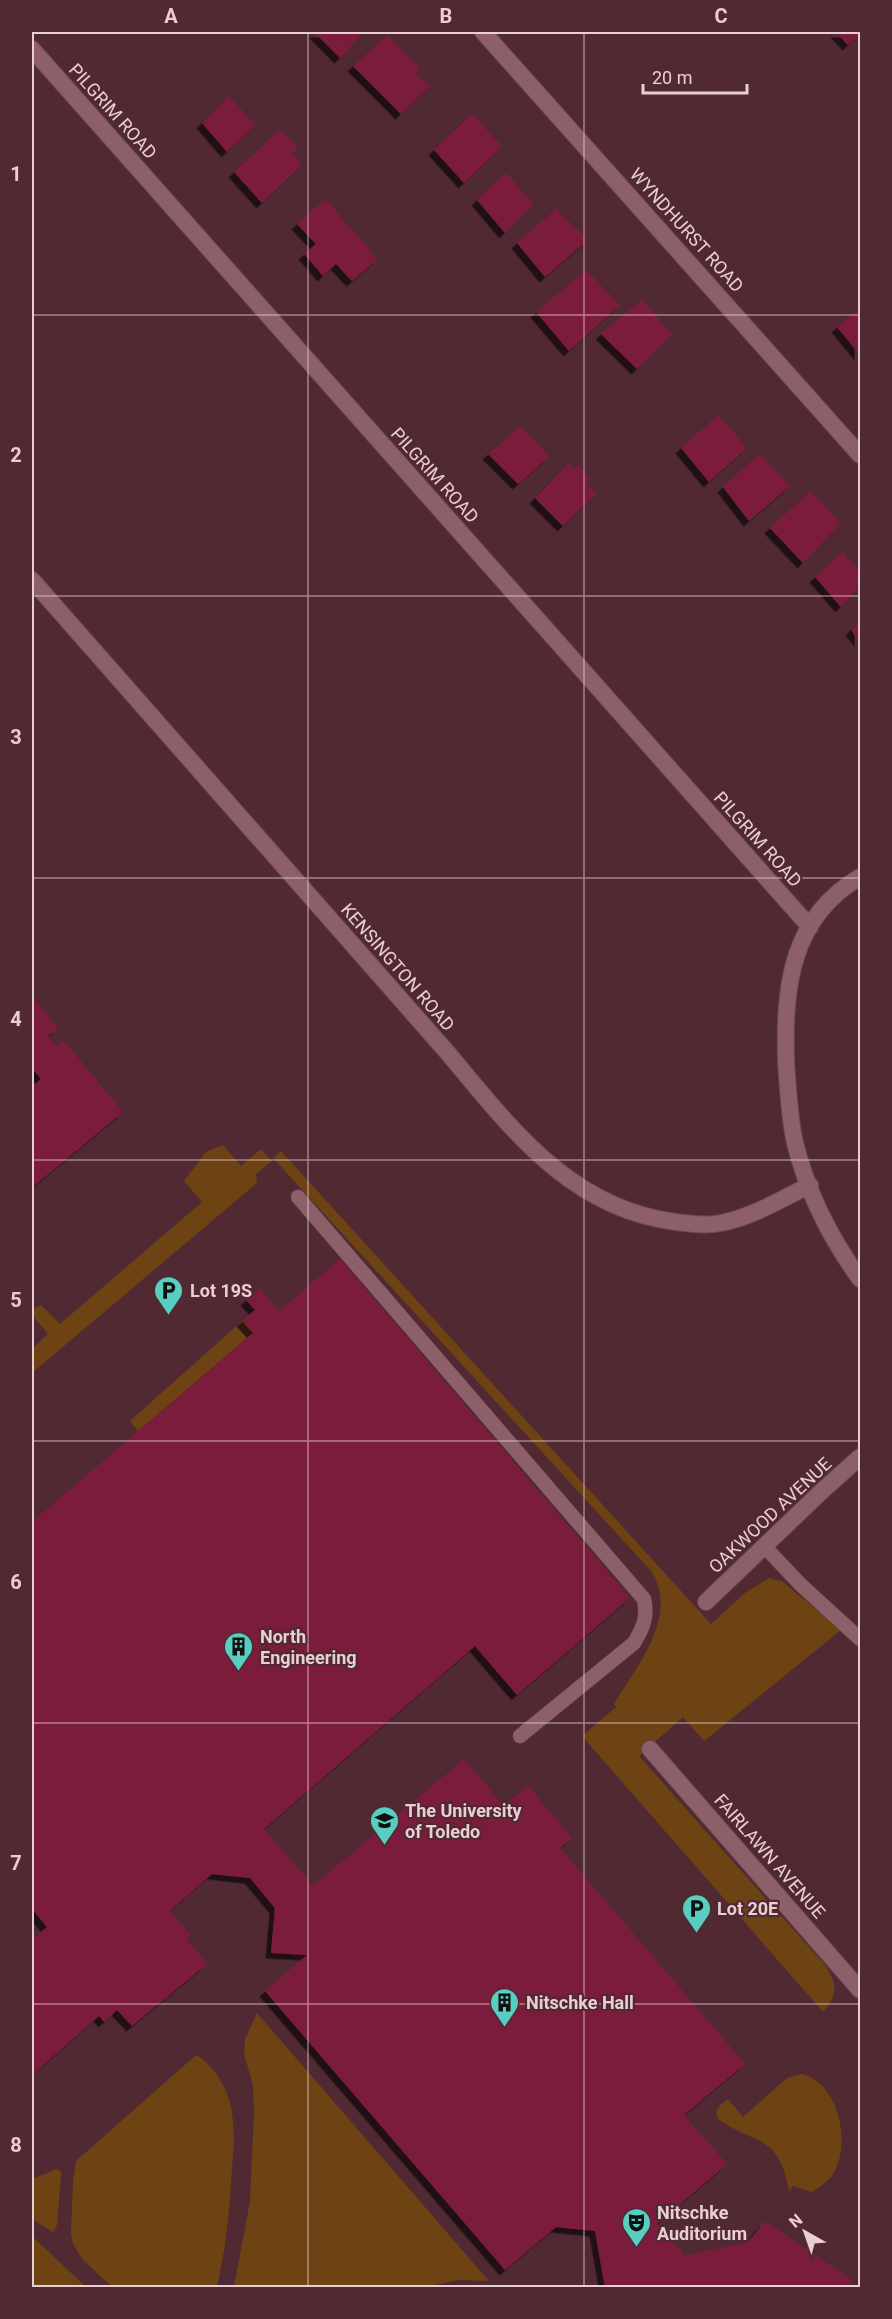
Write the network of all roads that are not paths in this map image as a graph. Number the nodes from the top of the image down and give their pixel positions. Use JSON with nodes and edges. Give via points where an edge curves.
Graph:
{"nodes":[{"id":1,"x":483,"y":32,"type":"edge"},
{"id":2,"x":32,"y":49,"type":"edge"},
{"id":3,"x":861,"y":455,"type":"edge"},
{"id":4,"x":32,"y":580,"type":"edge"},
{"id":5,"x":861,"y":877,"type":"edge"},
{"id":6,"x":810,"y":927,"type":"junction"},
{"id":7,"x":810,"y":1185,"type":"junction"},
{"id":8,"x":298,"y":1197,"type":"dead end"},
{"id":9,"x":861,"y":1278,"type":"edge"},
{"id":10,"x":861,"y":1457,"type":"edge"},
{"id":11,"x":764,"y":1546,"type":"junction"},
{"id":12,"x":706,"y":1602,"type":"dead end"},
{"id":13,"x":861,"y":1639,"type":"edge"},
{"id":14,"x":520,"y":1736,"type":"dead end"},
{"id":15,"x":650,"y":1749,"type":"dead end"},
{"id":16,"x":861,"y":1990,"type":"edge"}],
"edges":[{"from":1,"to":3,"type":"street","name":"WYNDHURST ROAD"},
{"from":2,"to":6,"type":"street","name":"PILGRIM ROAD"},
{"from":4,"to":7,"type":"street","name":"KENSINGTON ROAD","via":[[504,1120],[565,1177],[637,1215],[694,1224],[720,1224],[743,1217]]},
{"from":5,"to":6,"type":"street","via":[[835,896]]},
{"from":6,"to":7,"type":"street","via":[[794,960],[785,1023],[795,1143]]},
{"from":7,"to":9,"type":"street","via":[[826,1223]]},
{"from":8,"to":14,"type":"lane","via":[[644,1599],[647,1612],[634,1643]]},
{"from":10,"to":11,"type":"street","name":"OAKWOOD AVENUE"},
{"from":11,"to":12,"type":"street","name":"OAKWOOD AVENUE"},
{"from":11,"to":13,"type":"lane"},
{"from":15,"to":16,"type":"street","name":"FAIRLAWN AVENUE"}]}
